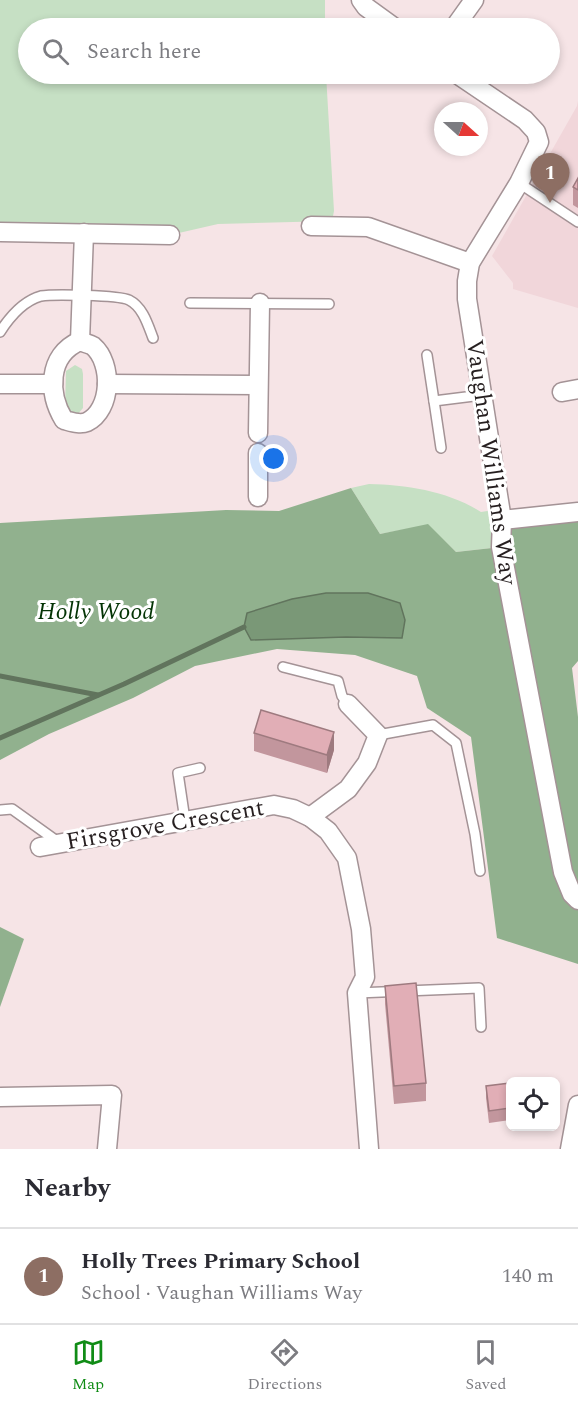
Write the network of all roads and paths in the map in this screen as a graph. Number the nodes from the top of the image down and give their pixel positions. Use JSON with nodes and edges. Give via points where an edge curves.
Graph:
{"nodes":[{"id":1,"x":362,"y":0,"type":"edge"},
{"id":2,"x":474,"y":0,"type":"edge"},
{"id":3,"x":381,"y":18,"type":"edge"},
{"id":4,"x":461,"y":18,"type":"edge"},
{"id":5,"x":472,"y":84,"type":"edge"},
{"id":6,"x":519,"y":183,"type":"junction"},
{"id":7,"x":578,"y":222,"type":"edge"},
{"id":8,"x":312,"y":225,"type":"dead end"},
{"id":9,"x":0,"y":231,"type":"edge"},
{"id":10,"x":84,"y":233,"type":"junction"},
{"id":11,"x":171,"y":235,"type":"dead end"},
{"id":12,"x":470,"y":263,"type":"junction"},
{"id":13,"x":82,"y":296,"type":"junction"},
{"id":14,"x":190,"y":303,"type":"dead end"},
{"id":15,"x":260,"y":303,"type":"junction"},
{"id":16,"x":329,"y":304,"type":"dead end"},
{"id":17,"x":0,"y":332,"type":"edge"},
{"id":18,"x":153,"y":338,"type":"dead end"},
{"id":19,"x":80,"y":341,"type":"junction"},
{"id":20,"x":427,"y":355,"type":"dead end"},
{"id":21,"x":0,"y":384,"type":"edge"},
{"id":22,"x":53,"y":384,"type":"junction"},
{"id":23,"x":107,"y":384,"type":"junction"},
{"id":24,"x":258,"y":385,"type":"junction"},
{"id":25,"x":482,"y":395,"type":"junction"},
{"id":26,"x":434,"y":401,"type":"junction"},
{"id":27,"x":258,"y":434,"type":"dead end"},
{"id":28,"x":441,"y":448,"type":"dead end"},
{"id":29,"x":258,"y":453,"type":"dead end"},
{"id":30,"x":258,"y":497,"type":"dead end"},
{"id":31,"x":578,"y":512,"type":"edge"},
{"id":32,"x":502,"y":520,"type":"junction"},
{"id":33,"x":283,"y":667,"type":"dead end"},
{"id":34,"x":348,"y":704,"type":"joint"},
{"id":35,"x":378,"y":735,"type":"junction"},
{"id":36,"x":200,"y":768,"type":"dead end"},
{"id":37,"x":0,"y":810,"type":"edge"},
{"id":38,"x":310,"y":817,"type":"junction"},
{"id":39,"x":184,"y":820,"type":"junction"},
{"id":40,"x":60,"y":843,"type":"junction"},
{"id":41,"x":40,"y":847,"type":"dead end"},
{"id":42,"x":480,"y":871,"type":"dead end"},
{"id":43,"x":578,"y":900,"type":"edge"},
{"id":44,"x":357,"y":993,"type":"junction"},
{"id":45,"x":482,"y":1027,"type":"dead end"},
{"id":46,"x":0,"y":1097,"type":"edge"},
{"id":47,"x":578,"y":1105,"type":"edge"},
{"id":48,"x":107,"y":1149,"type":"edge"},
{"id":49,"x":369,"y":1149,"type":"edge"},
{"id":50,"x":570,"y":1149,"type":"edge"}],
"edges":[{"from":1,"to":3,"type":"street"},
{"from":2,"to":4,"type":"street"},
{"from":5,"to":6,"type":"street","name":"Vaughan Williams Way","via":[[525,120],[536,132],[539,142]]},
{"from":6,"to":7,"type":"lane"},
{"from":6,"to":12,"type":"street","name":"Vaughan Williams Way"},
{"from":8,"to":12,"type":"street","via":[[368,227]]},
{"from":9,"to":10,"type":"street"},
{"from":10,"to":11,"type":"street"},
{"from":10,"to":13,"type":"street"},
{"from":12,"to":25,"type":"street","name":"Vaughan Williams Way","via":[[467,299]]},
{"from":13,"to":17,"type":"lane","via":[[41,296],[10,316]]},
{"from":13,"to":18,"type":"lane","via":[[130,300],[146,319]]},
{"from":13,"to":19,"type":"street"},
{"from":14,"to":15,"type":"lane"},
{"from":15,"to":16,"type":"lane"},
{"from":15,"to":24,"type":"street"},
{"from":19,"to":22,"type":"street","via":[[68,346],[61,355]]},
{"from":19,"to":23,"type":"street","via":[[93,346],[102,359]]},
{"from":20,"to":26,"type":"lane"},
{"from":21,"to":22,"type":"street"},
{"from":22,"to":23,"type":"street","via":[[64,420],[77,424],[97,415]]},
{"from":23,"to":24,"type":"street"},
{"from":24,"to":27,"type":"street"},
{"from":25,"to":26,"type":"lane"},
{"from":25,"to":32,"type":"street","name":"Vaughan Williams Way"},
{"from":26,"to":28,"type":"lane"},
{"from":29,"to":30,"type":"street"},
{"from":31,"to":32,"type":"street"},
{"from":32,"to":43,"type":"street","name":"Vaughan Williams Way","via":[[501,547],[563,872]]},
{"from":33,"to":34,"type":"lane","via":[[338,681]]},
{"from":34,"to":35,"type":"street"},
{"from":35,"to":38,"type":"street","via":[[367,764],[348,789]]},
{"from":35,"to":42,"type":"lane","via":[[433,725],[456,743]]},
{"from":36,"to":39,"type":"lane","via":[[178,773]]},
{"from":37,"to":40,"type":"lane","via":[[12,809]]},
{"from":38,"to":39,"type":"street","name":"Firsgrove Crescent","via":[[274,805]]},
{"from":38,"to":44,"type":"street","name":"Firsgrove Crescent","via":[[328,831],[347,858],[362,939],[364,977]]},
{"from":39,"to":40,"type":"street","name":"Firsgrove Crescent"},
{"from":40,"to":41,"type":"street","name":"Firsgrove Crescent"},
{"from":44,"to":45,"type":"lane","via":[[479,988]]},
{"from":44,"to":49,"type":"street","name":"Firsgrove Crescent"},
{"from":46,"to":48,"type":"street","via":[[112,1095]]},
{"from":47,"to":50,"type":"street"}]}
